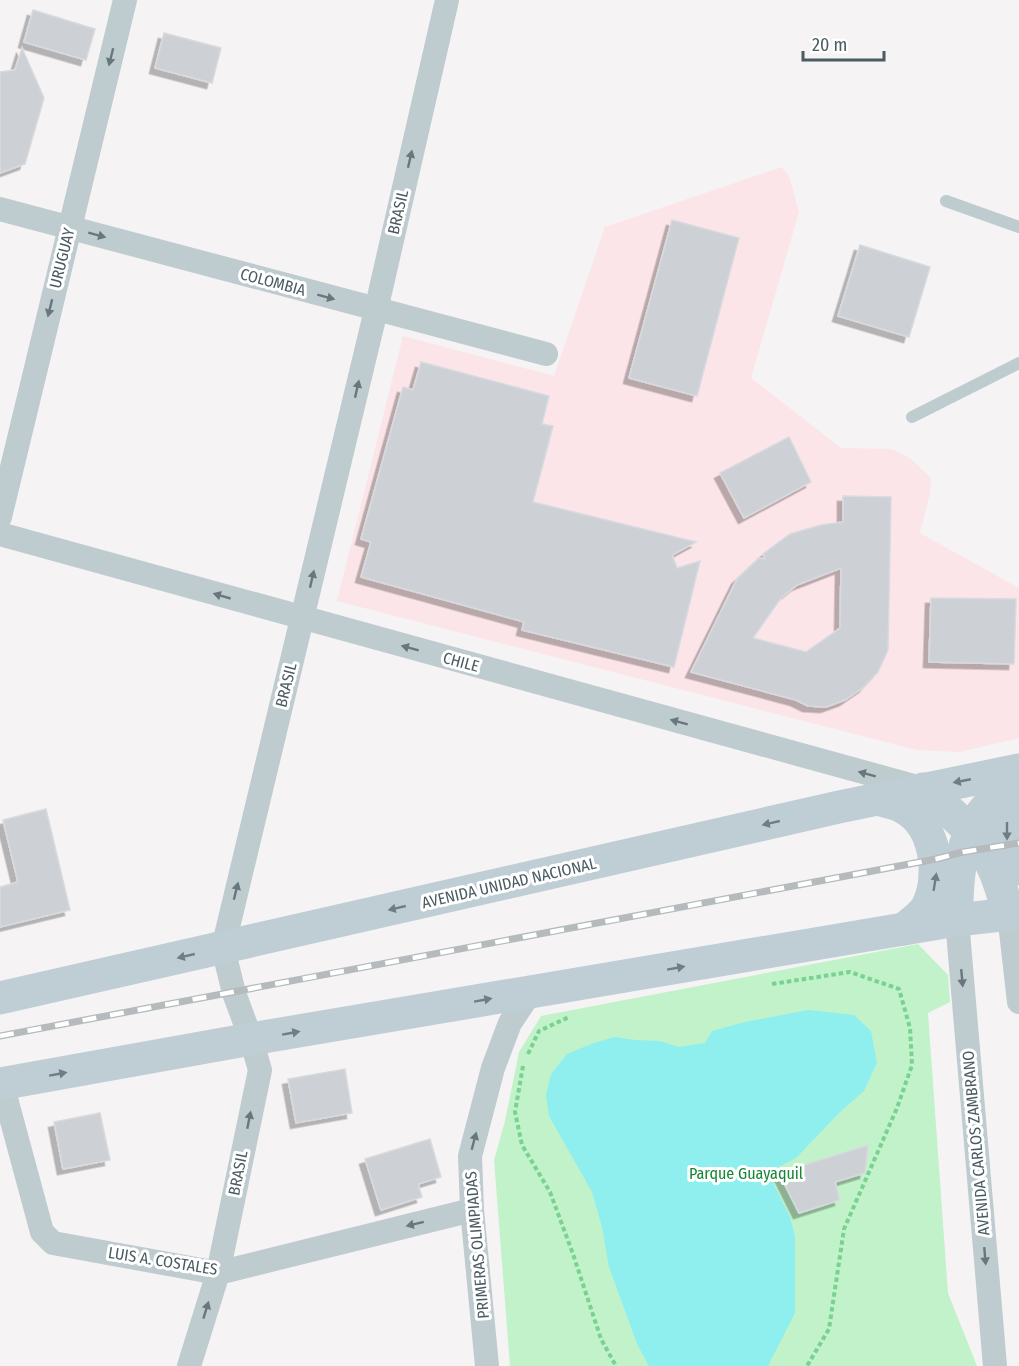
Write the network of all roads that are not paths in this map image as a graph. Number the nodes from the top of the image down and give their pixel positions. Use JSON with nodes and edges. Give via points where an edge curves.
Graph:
{"nodes":[{"id":1,"x":125,"y":0,"type":"edge"},
{"id":2,"x":447,"y":0,"type":"edge"},
{"id":3,"x":946,"y":201,"type":"dead end"},
{"id":4,"x":0,"y":209,"type":"edge"},
{"id":5,"x":70,"y":227,"type":"junction"},
{"id":6,"x":1019,"y":227,"type":"edge"},
{"id":7,"x":376,"y":310,"type":"junction"},
{"id":8,"x":546,"y":354,"type":"dead end"},
{"id":9,"x":1019,"y":363,"type":"edge"},
{"id":10,"x":912,"y":417,"type":"dead end"},
{"id":11,"x":0,"y":517,"type":"edge"},
{"id":12,"x":0,"y":534,"type":"edge"},
{"id":13,"x":303,"y":618,"type":"junction"},
{"id":14,"x":1019,"y":770,"type":"edge"},
{"id":15,"x":1019,"y":780,"type":"edge"},
{"id":16,"x":923,"y":789,"type":"junction"},
{"id":17,"x":1019,"y":794,"type":"edge"},
{"id":18,"x":878,"y":799,"type":"junction"},
{"id":19,"x":969,"y":832,"type":"junction"},
{"id":20,"x":1019,"y":869,"type":"edge"},
{"id":21,"x":1014,"y":913,"type":"edge"},
{"id":22,"x":957,"y":920,"type":"junction"},
{"id":23,"x":904,"y":929,"type":"junction"},
{"id":24,"x":223,"y":948,"type":"junction"},
{"id":25,"x":530,"y":993,"type":"junction"},
{"id":26,"x":0,"y":998,"type":"edge"},
{"id":27,"x":1019,"y":1002,"type":"edge"},
{"id":28,"x":251,"y":1040,"type":"junction"},
{"id":29,"x":1,"y":1084,"type":"edge"},
{"id":30,"x":472,"y":1210,"type":"junction"},
{"id":31,"x":218,"y":1273,"type":"junction"},
{"id":32,"x":189,"y":1366,"type":"edge"},
{"id":33,"x":487,"y":1366,"type":"edge"},
{"id":34,"x":995,"y":1366,"type":"edge"}],
"edges":[{"from":1,"to":5,"type":"street","name":"URUGUAY","one_way":true},
{"from":7,"to":2,"type":"street","name":"BRASIL","one_way":true},
{"from":3,"to":6,"type":"lane"},
{"from":4,"to":5,"type":"street","name":"COLOMBIA"},
{"from":5,"to":7,"type":"street","name":"COLOMBIA","one_way":true},
{"from":5,"to":11,"type":"street","name":"URUGUAY","one_way":true},
{"from":7,"to":8,"type":"street","name":"COLOMBIA"},
{"from":13,"to":7,"type":"street","name":"BRASIL","one_way":true},
{"from":9,"to":10,"type":"lane"},
{"from":13,"to":12,"type":"street","name":"CHILE","one_way":true},
{"from":16,"to":13,"type":"street","name":"CHILE","one_way":true},
{"from":24,"to":13,"type":"street","name":"BRASIL","one_way":true},
{"from":14,"to":16,"type":"street","name":"AVENIDA UNIDAD NACIONAL","one_way":true},
{"from":15,"to":19,"type":"street","via":[[1001,791]]},
{"from":16,"to":18,"type":"street","name":"AVENIDA UNIDAD NACIONAL"},
{"from":16,"to":19,"type":"street"},
{"from":17,"to":20,"type":"street","one_way":true,"via":[[1013,800],[1005,827],[1012,859]]},
{"from":23,"to":18,"type":"street","one_way":true,"via":[[926,909],[936,884],[936,859],[923,826],[905,808]]},
{"from":18,"to":24,"type":"street","name":"AVENIDA UNIDAD NACIONAL","one_way":true},
{"from":19,"to":21,"type":"street","via":[[996,872]]},
{"from":19,"to":22,"type":"street","via":[[956,882]]},
{"from":21,"to":22,"type":"street"},
{"from":21,"to":27,"type":"street"},
{"from":22,"to":23,"type":"street"},
{"from":22,"to":34,"type":"street","name":"AVENIDA CARLOS ZAMBRANO","one_way":true},
{"from":25,"to":23,"type":"street","one_way":true},
{"from":24,"to":26,"type":"street","name":"AVENIDA UNIDAD NACIONAL","one_way":true},
{"from":24,"to":28,"type":"street","name":"BRASIL"},
{"from":28,"to":25,"type":"street","one_way":true},
{"from":30,"to":25,"type":"street","name":"PRIMERAS OLIMPIADAS","one_way":true,"via":[[470,1156],[493,1068],[510,1023]]},
{"from":29,"to":28,"type":"street","one_way":true},
{"from":31,"to":28,"type":"street","name":"BRASIL","one_way":true,"via":[[260,1070]]},
{"from":29,"to":31,"type":"street","name":"LUIS A. COSTALES","via":[[42,1232],[53,1243]]},
{"from":30,"to":31,"type":"street","name":"LUIS A. COSTALES","one_way":true},
{"from":30,"to":33,"type":"street","name":"PRIMERAS OLIMPIADAS"},
{"from":32,"to":31,"type":"street","name":"BRASIL","one_way":true}]}
